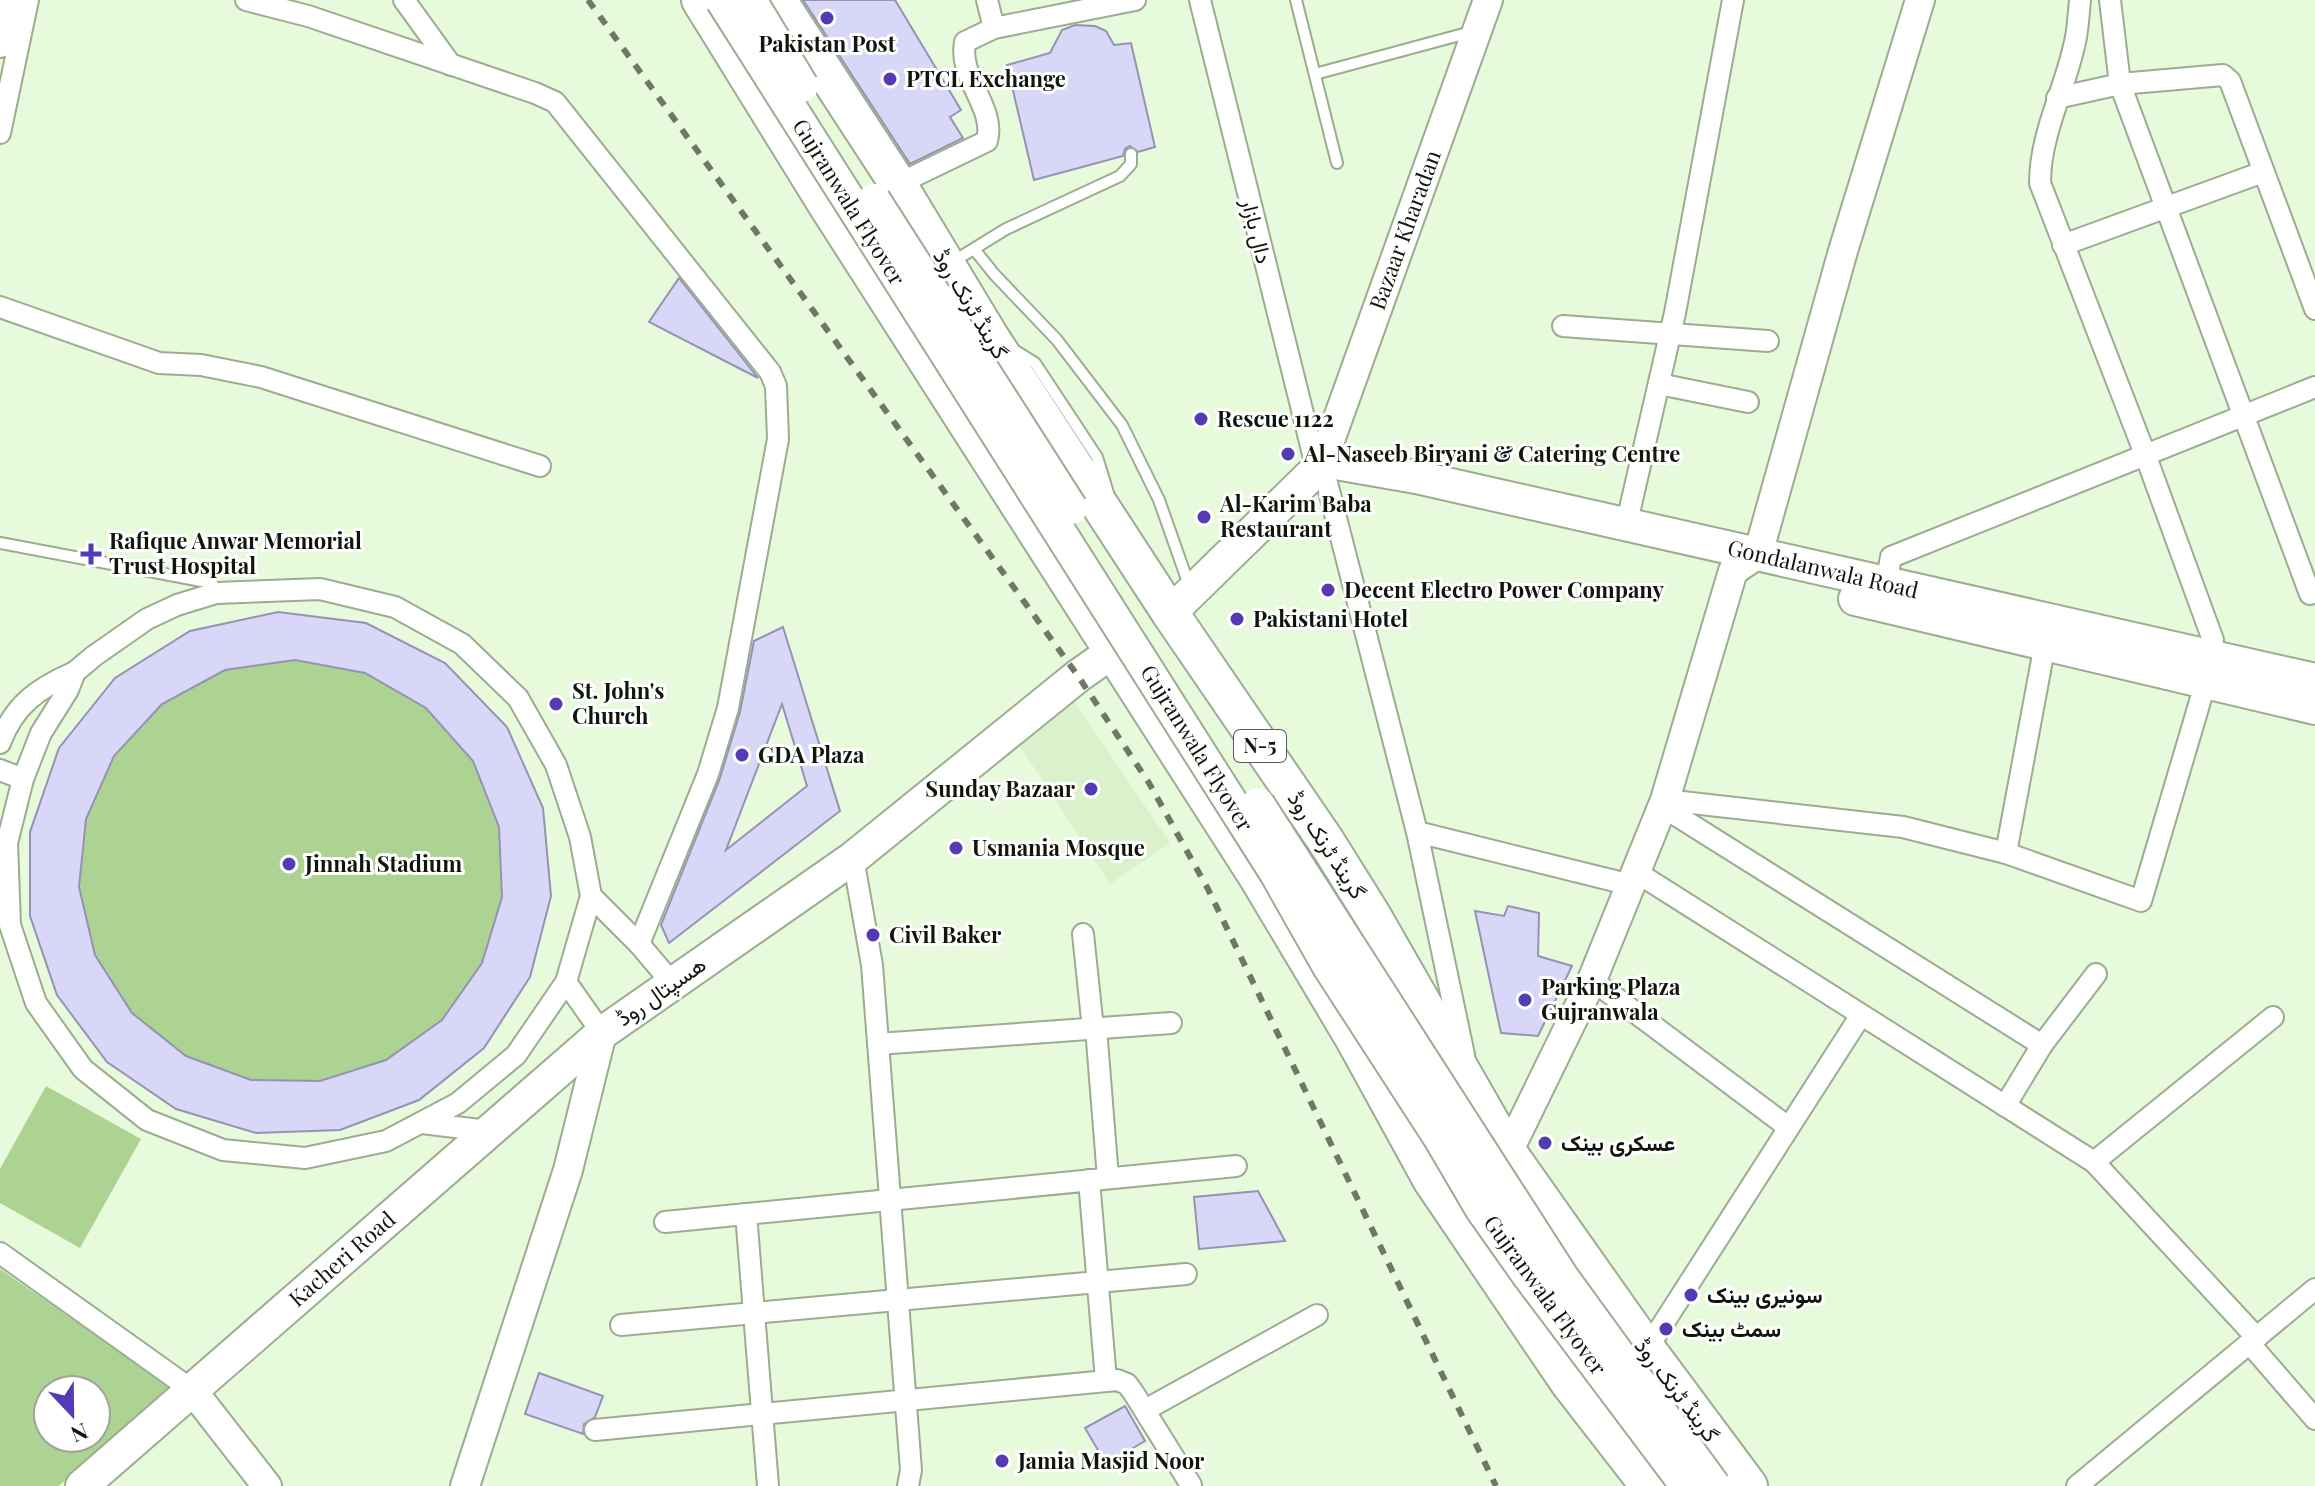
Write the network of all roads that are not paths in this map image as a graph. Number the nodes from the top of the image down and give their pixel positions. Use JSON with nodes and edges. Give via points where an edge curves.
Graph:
{"nodes":[{"id":1,"x":8,"y":0,"type":"edge"},
{"id":2,"x":28,"y":0,"type":"edge"},
{"id":3,"x":246,"y":0,"type":"edge"},
{"id":4,"x":404,"y":0,"type":"edge"},
{"id":5,"x":700,"y":0,"type":"edge"},
{"id":6,"x":722,"y":0,"type":"edge"},
{"id":7,"x":750,"y":0,"type":"edge"},
{"id":8,"x":778,"y":0,"type":"edge"},
{"id":9,"x":987,"y":0,"type":"edge"},
{"id":10,"x":1135,"y":0,"type":"edge"},
{"id":11,"x":1200,"y":0,"type":"edge"},
{"id":12,"x":1296,"y":0,"type":"edge"},
{"id":13,"x":1488,"y":0,"type":"edge"},
{"id":14,"x":1733,"y":0,"type":"edge"},
{"id":15,"x":1920,"y":0,"type":"edge"},
{"id":16,"x":2080,"y":0,"type":"edge"},
{"id":17,"x":2110,"y":0,"type":"edge"},
{"id":18,"x":1086,"y":5,"type":"edge"},
{"id":19,"x":290,"y":6,"type":"edge"},
{"id":20,"x":994,"y":28,"type":"junction"},
{"id":21,"x":1477,"y":31,"type":"junction"},
{"id":22,"x":0,"y":41,"type":"edge"},
{"id":23,"x":451,"y":65,"type":"junction"},
{"id":24,"x":1315,"y":74,"type":"junction"},
{"id":25,"x":2120,"y":84,"type":"junction"},
{"id":26,"x":2057,"y":98,"type":"junction"},
{"id":27,"x":0,"y":133,"type":"edge"},
{"id":28,"x":1131,"y":154,"type":"dead end"},
{"id":29,"x":1337,"y":163,"type":"dead end"},
{"id":30,"x":2263,"y":172,"type":"junction"},
{"id":31,"x":898,"y":184,"type":"junction"},
{"id":32,"x":2167,"y":208,"type":"junction"},
{"id":33,"x":2063,"y":245,"type":"junction"},
{"id":34,"x":961,"y":256,"type":"junction"},
{"id":35,"x":2311,"y":282,"type":"edge"},
{"id":36,"x":0,"y":307,"type":"edge"},
{"id":37,"x":2315,"y":309,"type":"edge"},
{"id":38,"x":1563,"y":326,"type":"dead end"},
{"id":39,"x":1670,"y":335,"type":"junction"},
{"id":40,"x":991,"y":338,"type":"junction"},
{"id":41,"x":1768,"y":341,"type":"dead end"},
{"id":42,"x":939,"y":381,"type":"junction"},
{"id":43,"x":1659,"y":384,"type":"junction"},
{"id":44,"x":2315,"y":387,"type":"edge"},
{"id":45,"x":1748,"y":402,"type":"dead end"},
{"id":46,"x":2244,"y":415,"type":"junction"},
{"id":47,"x":2145,"y":454,"type":"junction"},
{"id":48,"x":540,"y":466,"type":"dead end"},
{"id":49,"x":1323,"y":470,"type":"junction"},
{"id":50,"x":1626,"y":526,"type":"junction"},
{"id":51,"x":0,"y":543,"type":"edge"},
{"id":52,"x":1746,"y":562,"type":"junction"},
{"id":53,"x":1886,"y":584,"type":"junction"},
{"id":54,"x":216,"y":593,"type":"junction"},
{"id":55,"x":2310,"y":594,"type":"dead end"},
{"id":56,"x":1181,"y":602,"type":"junction"},
{"id":57,"x":2045,"y":644,"type":"junction"},
{"id":58,"x":1112,"y":652,"type":"junction"},
{"id":59,"x":2208,"y":669,"type":"junction"},
{"id":60,"x":75,"y":672,"type":"junction"},
{"id":61,"x":2315,"y":680,"type":"edge"},
{"id":62,"x":2315,"y":708,"type":"edge"},
{"id":63,"x":4,"y":719,"type":"edge"},
{"id":64,"x":41,"y":733,"type":"junction"},
{"id":65,"x":0,"y":743,"type":"edge"},
{"id":66,"x":0,"y":770,"type":"edge"},
{"id":67,"x":23,"y":779,"type":"junction"},
{"id":68,"x":1664,"y":804,"type":"junction"},
{"id":69,"x":1417,"y":832,"type":"junction"},
{"id":70,"x":3,"y":836,"type":"edge"},
{"id":71,"x":1326,"y":841,"type":"junction"},
{"id":72,"x":2006,"y":853,"type":"junction"},
{"id":73,"x":853,"y":858,"type":"junction"},
{"id":74,"x":1258,"y":878,"type":"junction"},
{"id":75,"x":1633,"y":878,"type":"junction"},
{"id":76,"x":591,"y":896,"type":"junction"},
{"id":77,"x":1083,"y":934,"type":"dead end"},
{"id":78,"x":639,"y":944,"type":"junction"},
{"id":79,"x":2096,"y":974,"type":"dead end"},
{"id":80,"x":1592,"y":980,"type":"junction"},
{"id":81,"x":566,"y":982,"type":"junction"},
{"id":82,"x":672,"y":983,"type":"junction"},
{"id":83,"x":1861,"y":1015,"type":"junction"},
{"id":84,"x":2273,"y":1017,"type":"dead end"},
{"id":85,"x":1171,"y":1023,"type":"dead end"},
{"id":86,"x":1094,"y":1029,"type":"junction"},
{"id":87,"x":602,"y":1033,"type":"junction"},
{"id":88,"x":878,"y":1044,"type":"junction"},
{"id":89,"x":2042,"y":1045,"type":"junction"},
{"id":90,"x":1471,"y":1088,"type":"junction"},
{"id":91,"x":2005,"y":1106,"type":"junction"},
{"id":92,"x":422,"y":1123,"type":"junction"},
{"id":93,"x":1788,"y":1127,"type":"junction"},
{"id":94,"x":488,"y":1131,"type":"junction"},
{"id":95,"x":1508,"y":1152,"type":"junction"},
{"id":96,"x":2094,"y":1162,"type":"junction"},
{"id":97,"x":1236,"y":1166,"type":"dead end"},
{"id":98,"x":1098,"y":1179,"type":"junction"},
{"id":99,"x":889,"y":1200,"type":"junction"},
{"id":100,"x":746,"y":1214,"type":"junction"},
{"id":101,"x":665,"y":1222,"type":"dead end"},
{"id":102,"x":0,"y":1253,"type":"edge"},
{"id":103,"x":1186,"y":1274,"type":"dead end"},
{"id":104,"x":1098,"y":1281,"type":"junction"},
{"id":105,"x":2315,"y":1289,"type":"edge"},
{"id":106,"x":899,"y":1300,"type":"junction"},
{"id":107,"x":753,"y":1313,"type":"junction"},
{"id":108,"x":1317,"y":1315,"type":"dead end"},
{"id":109,"x":621,"y":1325,"type":"dead end"},
{"id":110,"x":2254,"y":1341,"type":"junction"},
{"id":111,"x":1647,"y":1349,"type":"junction"},
{"id":112,"x":1106,"y":1380,"type":"junction"},
{"id":113,"x":192,"y":1390,"type":"junction"},
{"id":114,"x":906,"y":1399,"type":"junction"},
{"id":115,"x":1145,"y":1410,"type":"junction"},
{"id":116,"x":762,"y":1415,"type":"junction"},
{"id":117,"x":2315,"y":1419,"type":"edge"},
{"id":118,"x":595,"y":1430,"type":"dead end"},
{"id":119,"x":1191,"y":1485,"type":"edge"},
{"id":120,"x":82,"y":1486,"type":"edge"},
{"id":121,"x":267,"y":1486,"type":"edge"},
{"id":122,"x":465,"y":1486,"type":"edge"},
{"id":123,"x":768,"y":1486,"type":"edge"},
{"id":124,"x":908,"y":1486,"type":"edge"},
{"id":125,"x":1649,"y":1486,"type":"edge"},
{"id":126,"x":1687,"y":1486,"type":"edge"},
{"id":127,"x":1714,"y":1486,"type":"edge"},
{"id":128,"x":1749,"y":1486,"type":"edge"},
{"id":129,"x":2077,"y":1486,"type":"edge"}],
"edges":[{"from":1,"to":22,"type":"main road"},
{"from":2,"to":27,"type":"street"},
{"from":3,"to":19,"type":"street"},
{"from":4,"to":23,"type":"street"},
{"from":5,"to":42,"type":"highway"},
{"from":6,"to":126,"type":"main road","name":"Gujranwala Flyover","bridge":true,"via":[[1268,860],[1481,1208]]},
{"from":7,"to":127,"type":"main road","name":"Gujranwala Flyover","bridge":true,"via":[[1562,1277]]},
{"from":8,"to":31,"type":"highway","name":"گرینڈ ٹرنک روڈ","number":"N-5"},
{"from":9,"to":20,"type":"street"},
{"from":10,"to":18,"type":"street"},
{"from":11,"to":49,"type":"street","name":"دال بازار"},
{"from":12,"to":24,"type":"lane"},
{"from":13,"to":21,"type":"street","name":"Bazaar Kharadan"},
{"from":14,"to":39,"type":"street"},
{"from":15,"to":52,"type":"street"},
{"from":16,"to":26,"type":"street","via":[[2076,39]]},
{"from":17,"to":25,"type":"street"},
{"from":18,"to":20,"type":"street"},
{"from":19,"to":23,"type":"street"},
{"from":20,"to":31,"type":"street","via":[[965,42],[963,50],[965,71],[987,118],[987,141]]},
{"from":21,"to":24,"type":"lane"},
{"from":21,"to":49,"type":"street","name":"Bazaar Kharadan"},
{"from":23,"to":78,"type":"street","via":[[555,102],[776,386],[778,439],[728,708],[708,774]]},
{"from":24,"to":29,"type":"lane"},
{"from":25,"to":26,"type":"street"},
{"from":25,"to":30,"type":"street","via":[[2223,75],[2230,81]]},
{"from":25,"to":32,"type":"street"},
{"from":26,"to":33,"type":"street","via":[[2040,183]]},
{"from":28,"to":34,"type":"lane","via":[[1131,164],[1120,176]]},
{"from":30,"to":32,"type":"street"},
{"from":30,"to":35,"type":"street"},
{"from":31,"to":34,"type":"highway","name":"گرینڈ ٹرنک روڈ","number":"N-5"},
{"from":32,"to":33,"type":"street"},
{"from":32,"to":46,"type":"street"},
{"from":33,"to":47,"type":"street"},
{"from":34,"to":40,"type":"highway","name":"گرینڈ ٹرنک روڈ","number":"N-5"},
{"from":34,"to":56,"type":"lane","via":[[994,274],[1057,340],[1122,425],[1159,500]]},
{"from":35,"to":37,"type":"street"},
{"from":36,"to":48,"type":"street","via":[[159,363],[261,377]]},
{"from":38,"to":39,"type":"street"},
{"from":39,"to":41,"type":"street"},
{"from":39,"to":43,"type":"street"},
{"from":40,"to":42,"type":"highway"},
{"from":40,"to":56,"type":"highway","name":"گرینڈ ٹرنک روڈ","number":"N-5","via":[[1105,510]]},
{"from":42,"to":58,"type":"highway"},
{"from":43,"to":45,"type":"street"},
{"from":43,"to":50,"type":"street"},
{"from":44,"to":46,"type":"street"},
{"from":46,"to":47,"type":"street"},
{"from":46,"to":55,"type":"street"},
{"from":47,"to":53,"type":"street","via":[[1891,557]]},
{"from":47,"to":59,"type":"street","via":[[2213,640]]},
{"from":49,"to":50,"type":"main road","name":"Gondalanwala Road","via":[[1416,477]]},
{"from":49,"to":52,"type":"main road","name":"Gondalanwala Road"},
{"from":49,"to":56,"type":"main road"},
{"from":49,"to":69,"type":"street","name":"دال بازار"},
{"from":50,"to":52,"type":"main road","name":"Gondalanwala Road"},
{"from":51,"to":54,"type":"lane","via":[[212,583]]},
{"from":52,"to":53,"type":"main road","name":"Gondalanwala Road"},
{"from":52,"to":57,"type":"main road","name":"Gondalanwala Road"},
{"from":52,"to":68,"type":"street"},
{"from":53,"to":59,"type":"main road","name":"Gondalanwala Road"},
{"from":54,"to":60,"type":"street","via":[[147,619]]},
{"from":54,"to":76,"type":"street","via":[[320,589],[395,607],[462,644],[518,698],[556,765],[580,837]]},
{"from":56,"to":71,"type":"highway","name":"گرینڈ ٹرنک روڈ","number":"N-5"},
{"from":57,"to":59,"type":"main road","name":"Gondalanwala Road"},
{"from":57,"to":72,"type":"street"},
{"from":58,"to":73,"type":"main road","name":"ھسپتال روڈ"},
{"from":58,"to":74,"type":"highway"},
{"from":59,"to":61,"type":"main road","name":"Gondalanwala Road"},
{"from":59,"to":62,"type":"main road","name":"Gondalanwala Road"},
{"from":59,"to":72,"type":"street","via":[[2141,901]]},
{"from":60,"to":63,"type":"street","via":[[45,685]]},
{"from":60,"to":64,"type":"street"},
{"from":63,"to":64,"type":"street"},
{"from":63,"to":65,"type":"street"},
{"from":64,"to":67,"type":"street"},
{"from":66,"to":67,"type":"street"},
{"from":67,"to":70,"type":"street"},
{"from":68,"to":72,"type":"street","via":[[1903,827]]},
{"from":68,"to":75,"type":"street"},
{"from":68,"to":89,"type":"street"},
{"from":69,"to":75,"type":"street"},
{"from":69,"to":90,"type":"street","name":"دال بازار"},
{"from":70,"to":92,"type":"street","via":[[10,925],[36,1003],[83,1069],[147,1120],[223,1150],[305,1158],[386,1141]]},
{"from":71,"to":74,"type":"highway"},
{"from":71,"to":90,"type":"highway","name":"گرینڈ ٹرنک روڈ","number":"N-5"},
{"from":73,"to":82,"type":"main road","name":"ھسپتال روڈ"},
{"from":73,"to":88,"type":"street","via":[[872,965]]},
{"from":74,"to":125,"type":"highway","via":[[1432,1181],[1560,1370]]},
{"from":75,"to":80,"type":"street"},
{"from":75,"to":83,"type":"street"},
{"from":76,"to":78,"type":"street"},
{"from":76,"to":81,"type":"street"},
{"from":77,"to":86,"type":"street"},
{"from":78,"to":82,"type":"street"},
{"from":79,"to":89,"type":"street"},
{"from":80,"to":93,"type":"street"},
{"from":80,"to":95,"type":"street"},
{"from":81,"to":87,"type":"street"},
{"from":81,"to":92,"type":"street","via":[[516,1055],[458,1103]]},
{"from":82,"to":87,"type":"main road","name":"ھسپتال روڈ"},
{"from":83,"to":91,"type":"street"},
{"from":83,"to":93,"type":"street"},
{"from":84,"to":96,"type":"street"},
{"from":85,"to":86,"type":"street"},
{"from":86,"to":88,"type":"street"},
{"from":86,"to":98,"type":"street"},
{"from":87,"to":94,"type":"main road","name":"Kacheri Road"},
{"from":87,"to":122,"type":"street","name":"ھسپتال روڈ","via":[[568,1170]]},
{"from":88,"to":99,"type":"street"},
{"from":89,"to":91,"type":"street"},
{"from":90,"to":95,"type":"highway","name":"گرینڈ ٹرنک روڈ","number":"N-5"},
{"from":91,"to":96,"type":"street"},
{"from":92,"to":94,"type":"street"},
{"from":93,"to":111,"type":"street"},
{"from":94,"to":113,"type":"main road","name":"Kacheri Road"},
{"from":95,"to":111,"type":"highway","name":"گرینڈ ٹرنک روڈ","number":"N-5"},
{"from":96,"to":110,"type":"street"},
{"from":97,"to":98,"type":"street"},
{"from":98,"to":99,"type":"street"},
{"from":98,"to":104,"type":"street"},
{"from":99,"to":100,"type":"street"},
{"from":99,"to":106,"type":"street"},
{"from":100,"to":101,"type":"street"},
{"from":100,"to":107,"type":"street"},
{"from":102,"to":113,"type":"street"},
{"from":103,"to":104,"type":"street"},
{"from":104,"to":106,"type":"street"},
{"from":104,"to":112,"type":"street"},
{"from":105,"to":110,"type":"street"},
{"from":106,"to":107,"type":"street"},
{"from":106,"to":114,"type":"street"},
{"from":107,"to":109,"type":"street"},
{"from":107,"to":116,"type":"street"},
{"from":108,"to":115,"type":"street"},
{"from":110,"to":117,"type":"street"},
{"from":110,"to":129,"type":"street"},
{"from":111,"to":128,"type":"highway","name":"گرینڈ ٹرنک روڈ","number":"N-5"},
{"from":112,"to":114,"type":"street"},
{"from":112,"to":115,"type":"street","via":[[1127,1384]]},
{"from":113,"to":120,"type":"main road","name":"Kacheri Road"},
{"from":113,"to":121,"type":"street"},
{"from":114,"to":116,"type":"street"},
{"from":114,"to":124,"type":"street"},
{"from":115,"to":119,"type":"street"},
{"from":116,"to":118,"type":"street"},
{"from":116,"to":123,"type":"street"}]}
